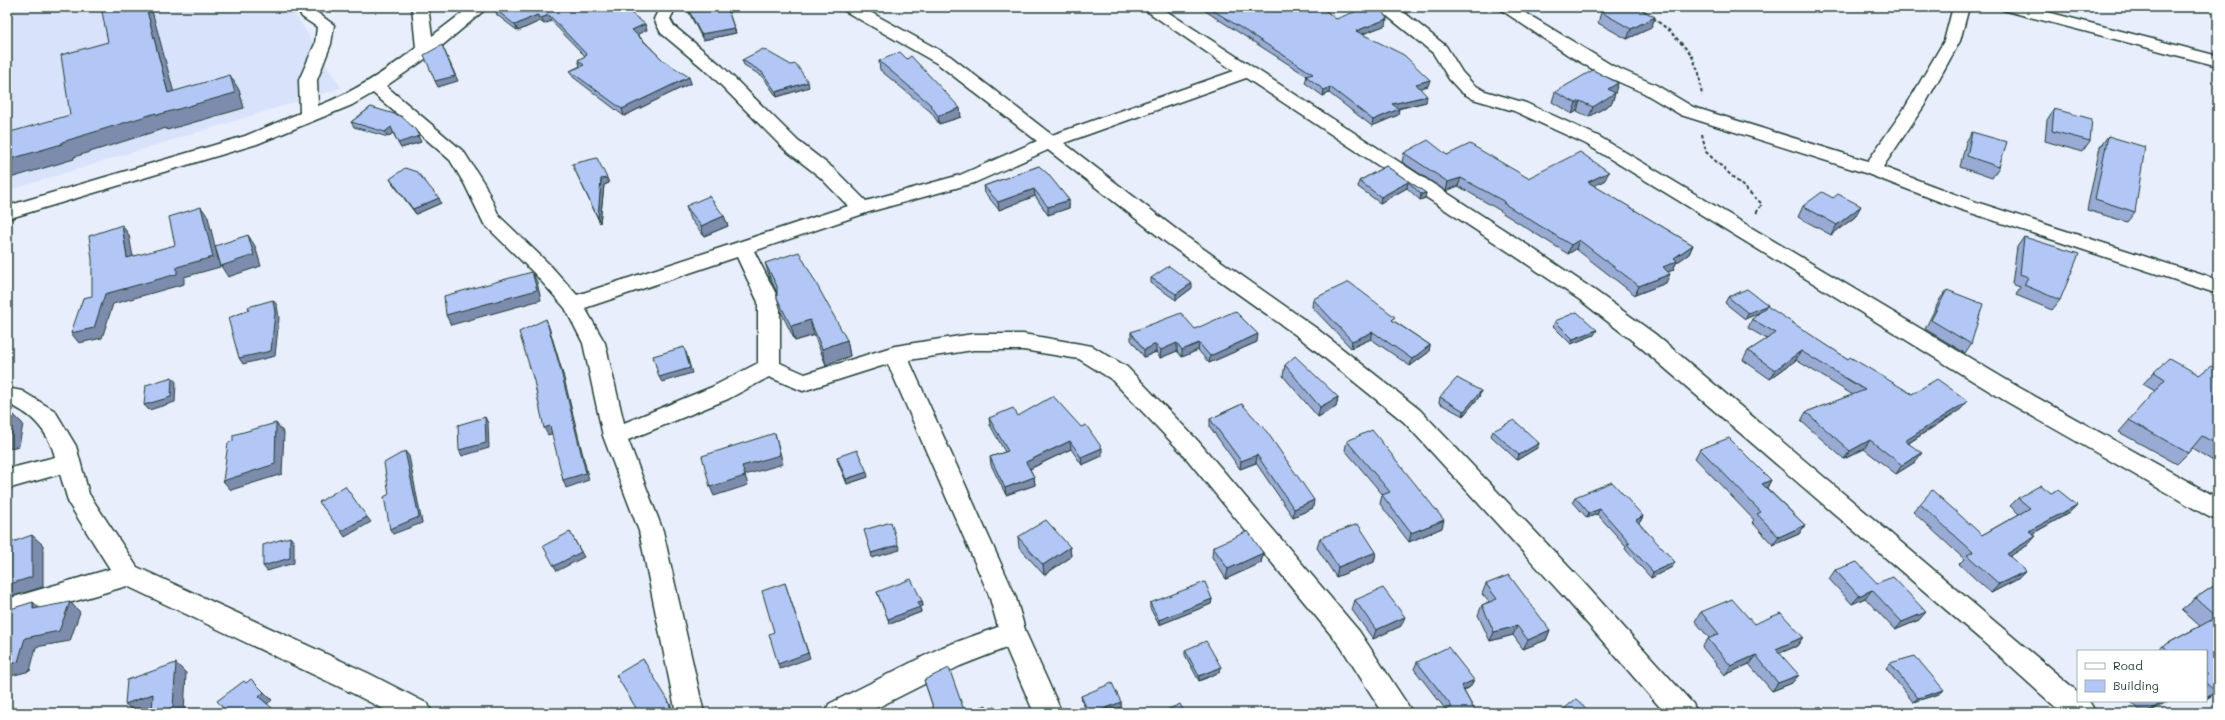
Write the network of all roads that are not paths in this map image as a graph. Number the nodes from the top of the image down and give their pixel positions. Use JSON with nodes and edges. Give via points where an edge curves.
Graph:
{"nodes":[{"id":1,"x":305,"y":7,"type":"edge"},
{"id":2,"x":420,"y":7,"type":"edge"},
{"id":3,"x":480,"y":7,"type":"edge"},
{"id":4,"x":668,"y":7,"type":"edge"},
{"id":5,"x":849,"y":7,"type":"edge"},
{"id":6,"x":1149,"y":7,"type":"edge"},
{"id":7,"x":1384,"y":7,"type":"edge"},
{"id":8,"x":1505,"y":7,"type":"edge"},
{"id":9,"x":1961,"y":7,"type":"edge"},
{"id":10,"x":2010,"y":7,"type":"edge"},
{"id":11,"x":425,"y":51,"type":"junction"},
{"id":12,"x":2218,"y":62,"type":"edge"},
{"id":13,"x":1247,"y":72,"type":"junction"},
{"id":14,"x":375,"y":86,"type":"junction"},
{"id":15,"x":309,"y":117,"type":"junction"},
{"id":16,"x":1050,"y":142,"type":"junction"},
{"id":17,"x":1872,"y":169,"type":"junction"},
{"id":18,"x":862,"y":208,"type":"junction"},
{"id":19,"x":7,"y":214,"type":"edge"},
{"id":20,"x":742,"y":247,"type":"junction"},
{"id":21,"x":2218,"y":287,"type":"edge"},
{"id":22,"x":573,"y":304,"type":"junction"},
{"id":23,"x":895,"y":354,"type":"junction"},
{"id":24,"x":769,"y":367,"type":"junction"},
{"id":25,"x":7,"y":396,"type":"edge"},
{"id":26,"x":615,"y":436,"type":"junction"},
{"id":27,"x":70,"y":462,"type":"junction"},
{"id":28,"x":7,"y":479,"type":"edge"},
{"id":29,"x":2218,"y":510,"type":"edge"},
{"id":30,"x":128,"y":574,"type":"junction"},
{"id":31,"x":7,"y":610,"type":"edge"},
{"id":32,"x":1013,"y":633,"type":"junction"},
{"id":33,"x":414,"y":712,"type":"edge"},
{"id":34,"x":690,"y":713,"type":"edge"},
{"id":35,"x":839,"y":713,"type":"edge"},
{"id":36,"x":1048,"y":713,"type":"edge"},
{"id":37,"x":1399,"y":713,"type":"edge"},
{"id":38,"x":1683,"y":713,"type":"edge"},
{"id":39,"x":2082,"y":713,"type":"edge"}],
"edges":[{"from":1,"to":15,"type":"street","via":[[308,14],[326,25],[323,44],[308,80]]},
{"from":2,"to":11,"type":"street"},
{"from":3,"to":11,"type":"street"},
{"from":4,"to":18,"type":"street","via":[[662,19],[667,28],[716,70],[791,145],[827,173]]},
{"from":5,"to":16,"type":"street","via":[[944,60]]},
{"from":6,"to":13,"type":"street"},
{"from":7,"to":29,"type":"street","via":[[1440,50],[1455,75],[1467,88],[1479,95],[1520,107],[1592,140],[2012,394]]},
{"from":8,"to":17,"type":"street","via":[[1607,70],[1650,89],[1687,111]]},
{"from":9,"to":17,"type":"street","via":[[1952,41],[1915,106]]},
{"from":10,"to":12,"type":"street"},
{"from":11,"to":14,"type":"street"},
{"from":13,"to":16,"type":"street"},
{"from":13,"to":39,"type":"street","via":[[1522,250],[1647,340],[1977,620]]},
{"from":14,"to":15,"type":"street"},
{"from":14,"to":22,"type":"street","via":[[457,156],[475,185],[491,219]]},
{"from":15,"to":19,"type":"street","via":[[251,140]]},
{"from":16,"to":18,"type":"street","via":[[967,179]]},
{"from":16,"to":38,"type":"street","via":[[1174,238],[1308,333],[1412,416],[1575,591]]},
{"from":17,"to":21,"type":"street","via":[[1966,205]]},
{"from":18,"to":20,"type":"street"},
{"from":20,"to":22,"type":"street"},
{"from":20,"to":24,"type":"street","via":[[769,302]]},
{"from":22,"to":26,"type":"street","via":[[594,343]]},
{"from":23,"to":24,"type":"street","via":[[803,383]]},
{"from":23,"to":32,"type":"street","via":[[1002,595]]},
{"from":23,"to":37,"type":"street","via":[[973,342],[1024,342],[1084,352],[1119,373],[1190,447],[1350,639]]},
{"from":24,"to":26,"type":"street","via":[[720,393]]},
{"from":25,"to":27,"type":"street","via":[[14,397],[47,417]]},
{"from":26,"to":34,"type":"street","via":[[651,531]]},
{"from":27,"to":28,"type":"street"},
{"from":27,"to":30,"type":"street","via":[[78,496]]},
{"from":30,"to":31,"type":"street"},
{"from":30,"to":33,"type":"street","via":[[360,683]]},
{"from":32,"to":35,"type":"street","via":[[950,657]]},
{"from":32,"to":36,"type":"street"}]}
